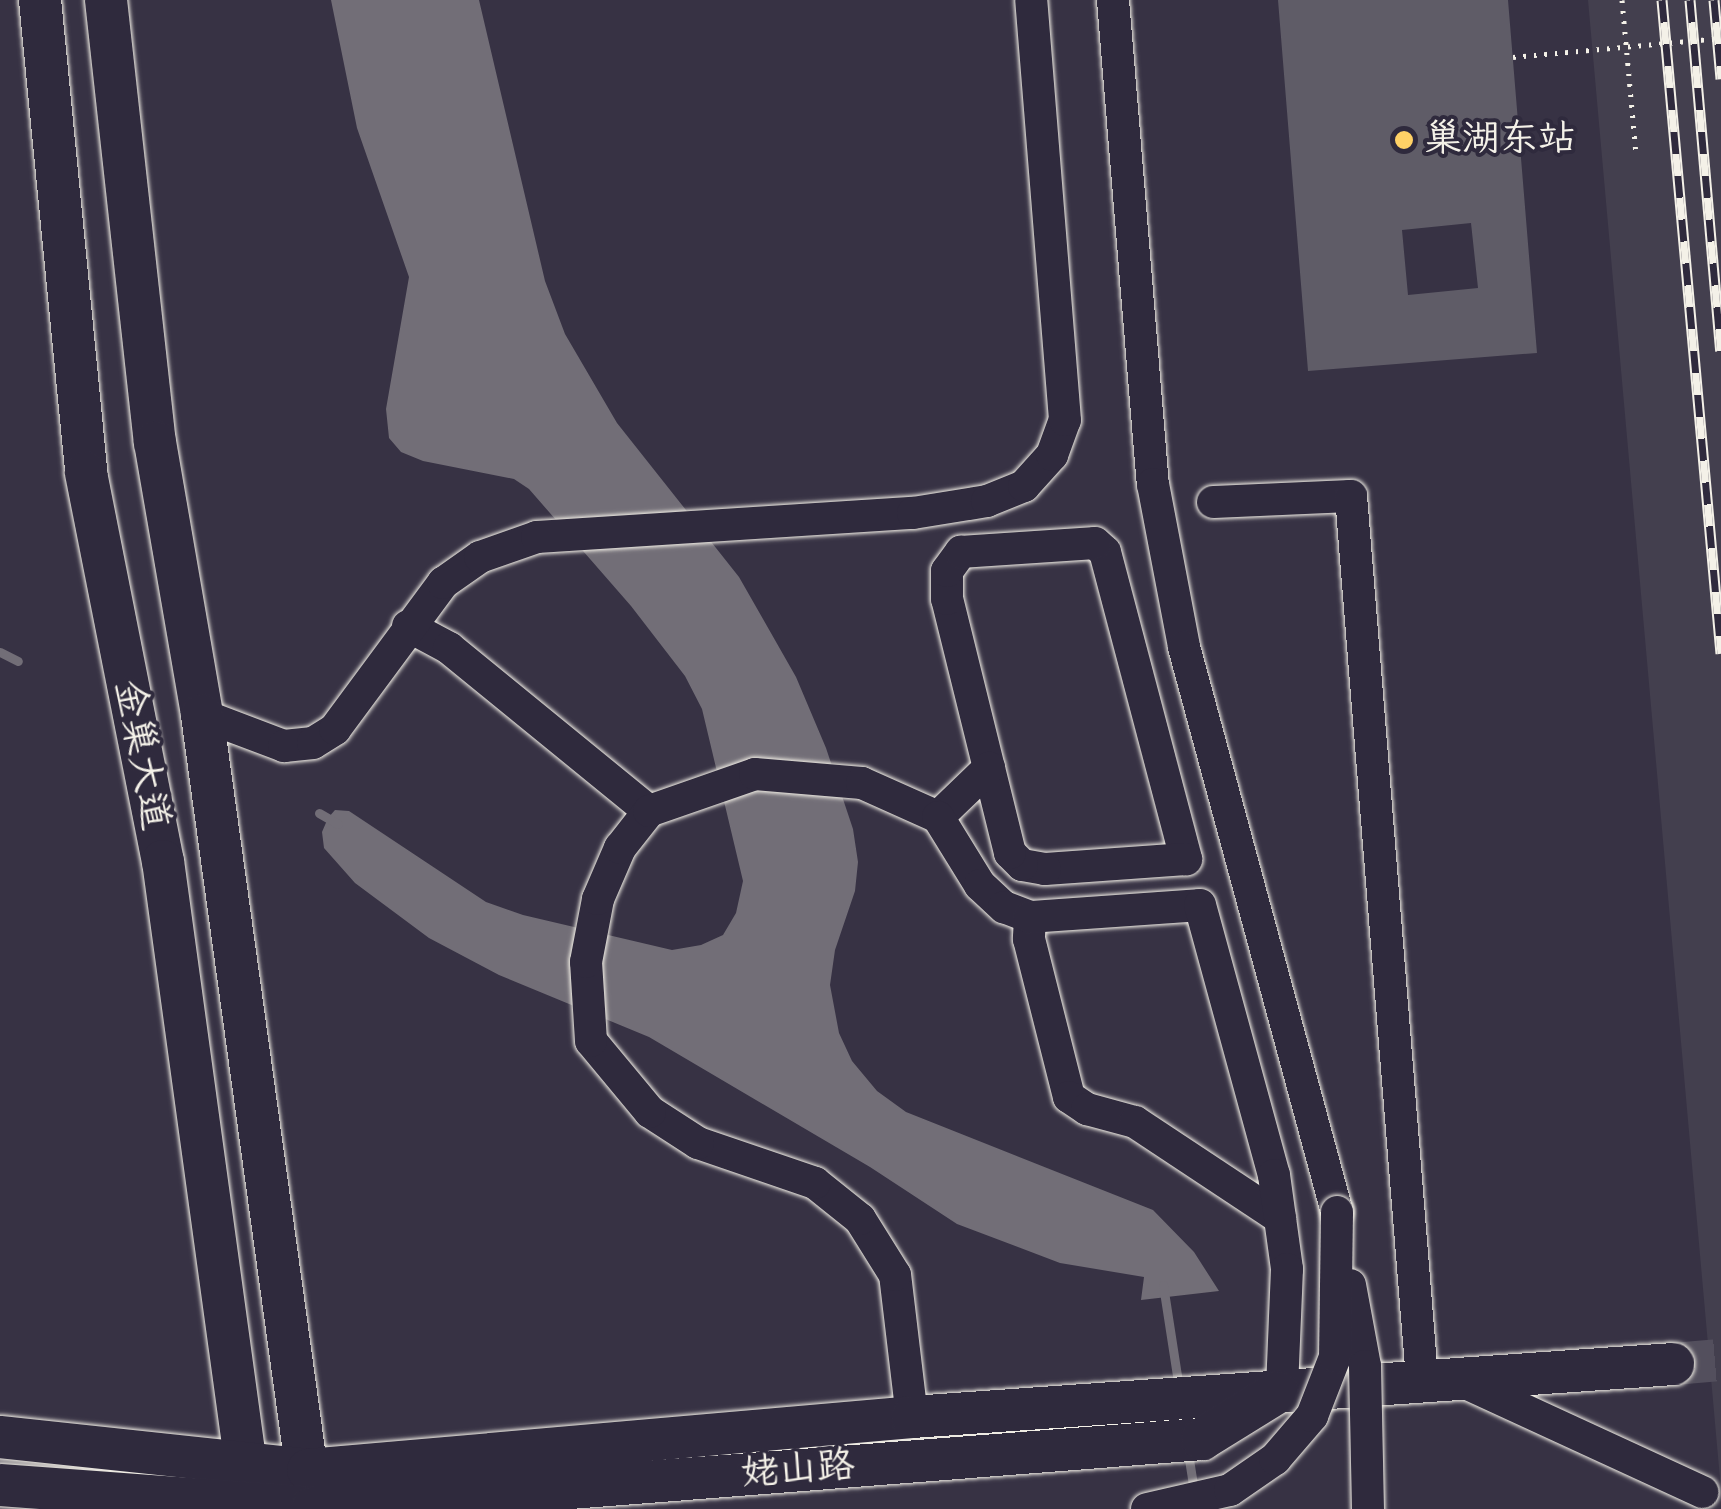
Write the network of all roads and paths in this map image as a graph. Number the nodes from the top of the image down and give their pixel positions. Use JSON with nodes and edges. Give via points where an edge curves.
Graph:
{"nodes":[{"id":1,"x":40,"y":0,"type":"edge"},
{"id":2,"x":106,"y":0,"type":"edge"},
{"id":3,"x":1031,"y":0,"type":"edge"},
{"id":4,"x":1113,"y":0,"type":"edge"},
{"id":5,"x":1622,"y":0,"type":"edge"},
{"id":6,"x":1721,"y":38,"type":"edge"},
{"id":7,"x":1626,"y":47,"type":"junction"},
{"id":8,"x":1513,"y":57,"type":"dead end"},
{"id":9,"x":1636,"y":153,"type":"dead end"},
{"id":10,"x":1213,"y":502,"type":"dead end"},
{"id":11,"x":408,"y":626,"type":"junction"},
{"id":12,"x":202,"y":715,"type":"junction"},
{"id":13,"x":989,"y":768,"type":"junction"},
{"id":14,"x":649,"y":811,"type":"junction"},
{"id":15,"x":938,"y":818,"type":"junction"},
{"id":16,"x":1184,"y":859,"type":"junction"},
{"id":17,"x":1200,"y":906,"type":"junction"},
{"id":18,"x":1030,"y":916,"type":"junction"},
{"id":19,"x":1337,"y":1212,"type":"junction"},
{"id":20,"x":1280,"y":1218,"type":"junction"},
{"id":21,"x":1672,"y":1364,"type":"tunnel mouth"},
{"id":22,"x":1436,"y":1377,"type":"junction"},
{"id":23,"x":1282,"y":1389,"type":"junction"},
{"id":24,"x":912,"y":1417,"type":"junction"},
{"id":25,"x":0,"y":1438,"type":"edge"},
{"id":26,"x":0,"y":1486,"type":"edge"},
{"id":27,"x":1703,"y":1492,"type":"dead end"},
{"id":28,"x":245,"y":1493,"type":"edge"},
{"id":29,"x":312,"y":1499,"type":"edge"},
{"id":30,"x":1147,"y":1509,"type":"edge"},
{"id":31,"x":1368,"y":1509,"type":"edge"}],
"edges":[{"from":1,"to":28,"type":"main road","name":"金巢大道","via":[[86,473],[163,862]]},
{"from":2,"to":12,"type":"main road","name":"金巢大道","via":[[155,442]]},
{"from":3,"to":11,"type":"street","via":[[1065,420],[1052,455],[1024,486],[986,502],[914,513],[538,537],[480,556],[443,583]]},
{"from":4,"to":19,"type":"street","via":[[1156,502],[1184,646]]},
{"from":5,"to":7,"type":"path"},
{"from":6,"to":7,"type":"path","bridge":true},
{"from":7,"to":8,"type":"path","bridge":true},
{"from":7,"to":9,"type":"path"},
{"from":10,"to":22,"type":"street","via":[[1350,496]]},
{"from":11,"to":12,"type":"street","via":[[334,729],[312,743],[284,746]]},
{"from":11,"to":14,"type":"street","via":[[449,648]]},
{"from":12,"to":29,"type":"main road","name":"金巢大道"},
{"from":13,"to":15,"type":"street"},
{"from":13,"to":16,"type":"street","via":[[1010,853],[1022,865]]},
{"from":13,"to":16,"type":"street","via":[[947,599],[947,571],[960,552],[1095,544],[1106,552]]},
{"from":14,"to":15,"type":"street","via":[[755,774],[862,783]]},
{"from":14,"to":24,"type":"street","via":[[620,848],[598,900],[586,962],[591,1041],[650,1112],[698,1143],[815,1183],[860,1219],[895,1275]]},
{"from":15,"to":18,"type":"street","via":[[980,885],[1004,907]]},
{"from":16,"to":17,"type":"street"},
{"from":17,"to":18,"type":"street"},
{"from":17,"to":20,"type":"street"},
{"from":18,"to":20,"type":"street","via":[[1028,939],[1069,1097],[1135,1122]]},
{"from":19,"to":30,"type":"street","bridge":true,"via":[[1335,1357],[1312,1416],[1275,1459],[1230,1490]]},
{"from":19,"to":31,"type":"street","bridge":true,"via":[[1364,1366]]},
{"from":20,"to":23,"type":"street","via":[[1287,1269]]},
{"from":21,"to":22,"type":"main road","name":"姥山路"},
{"from":22,"to":23,"type":"main road","name":"姥山路"},
{"from":22,"to":27,"type":"street"},
{"from":23,"to":24,"type":"main road","name":"姥山路"},
{"from":23,"to":29,"type":"main road","name":"姥山路","via":[[1202,1439]]},
{"from":24,"to":29,"type":"main road","name":"姥山路"},
{"from":25,"to":28,"type":"main road","name":"姥山路"},
{"from":26,"to":28,"type":"main road","name":"姥山路"},
{"from":28,"to":29,"type":"main road","name":"姥山路"}]}
